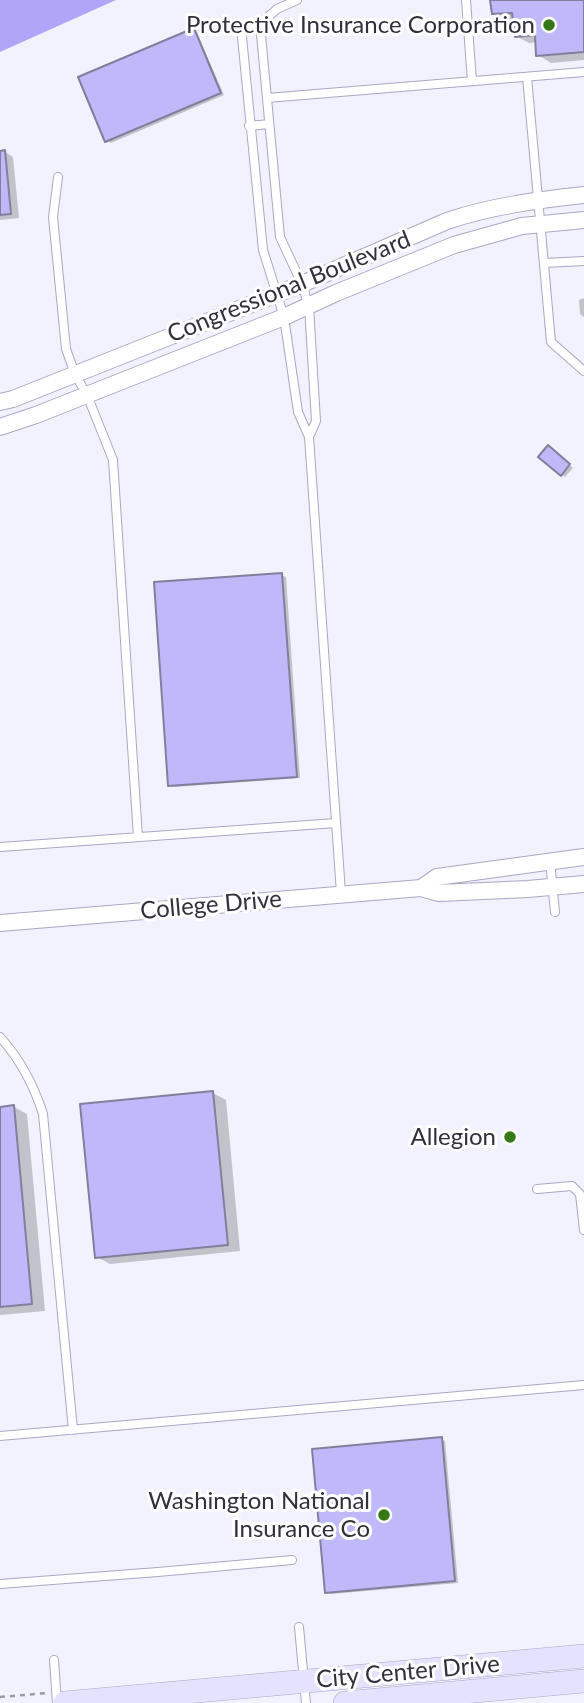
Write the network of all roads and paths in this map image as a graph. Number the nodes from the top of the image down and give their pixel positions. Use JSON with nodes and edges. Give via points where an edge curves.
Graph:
{"nodes":[{"id":1,"x":297,"y":0,"type":"edge"},
{"id":2,"x":466,"y":0,"type":"edge"},
{"id":3,"x":260,"y":24,"type":"junction"},
{"id":4,"x":584,"y":72,"type":"edge"},
{"id":5,"x":527,"y":77,"type":"junction"},
{"id":6,"x":472,"y":81,"type":"junction"},
{"id":7,"x":267,"y":99,"type":"junction"},
{"id":8,"x":269,"y":124,"type":"junction"},
{"id":9,"x":249,"y":126,"type":"junction"},
{"id":10,"x":58,"y":177,"type":"dead end"},
{"id":11,"x":584,"y":195,"type":"edge"},
{"id":12,"x":538,"y":200,"type":"junction"},
{"id":13,"x":277,"y":206,"type":"junction"},
{"id":14,"x":258,"y":207,"type":"junction"},
{"id":15,"x":584,"y":220,"type":"edge"},
{"id":16,"x":540,"y":225,"type":"junction"},
{"id":17,"x":584,"y":261,"type":"edge"},
{"id":18,"x":544,"y":263,"type":"junction"},
{"id":19,"x":302,"y":284,"type":"junction"},
{"id":20,"x":277,"y":294,"type":"junction"},
{"id":21,"x":309,"y":307,"type":"junction"},
{"id":22,"x":284,"y":317,"type":"junction"},
{"id":23,"x":584,"y":371,"type":"edge"},
{"id":24,"x":75,"y":374,"type":"junction"},
{"id":25,"x":86,"y":395,"type":"junction"},
{"id":26,"x":0,"y":402,"type":"edge"},
{"id":27,"x":0,"y":427,"type":"edge"},
{"id":28,"x":309,"y":437,"type":"junction"},
{"id":29,"x":336,"y":823,"type":"junction"},
{"id":30,"x":138,"y":837,"type":"junction"},
{"id":31,"x":0,"y":848,"type":"edge"},
{"id":32,"x":584,"y":858,"type":"edge"},
{"id":33,"x":550,"y":861,"type":"junction"},
{"id":34,"x":584,"y":884,"type":"edge"},
{"id":35,"x":552,"y":887,"type":"junction"},
{"id":36,"x":421,"y":888,"type":"junction"},
{"id":37,"x":341,"y":894,"type":"junction"},
{"id":38,"x":555,"y":912,"type":"dead end"},
{"id":39,"x":0,"y":923,"type":"edge"},
{"id":40,"x":0,"y":1037,"type":"edge"},
{"id":41,"x":537,"y":1189,"type":"dead end"},
{"id":42,"x":584,"y":1230,"type":"edge"},
{"id":43,"x":584,"y":1385,"type":"edge"},
{"id":44,"x":73,"y":1430,"type":"junction"},
{"id":45,"x":0,"y":1436,"type":"edge"},
{"id":46,"x":292,"y":1560,"type":"dead end"},
{"id":47,"x":0,"y":1584,"type":"edge"},
{"id":48,"x":299,"y":1627,"type":"dead end"},
{"id":49,"x":584,"y":1656,"type":"edge"},
{"id":50,"x":54,"y":1660,"type":"dead end"},
{"id":51,"x":584,"y":1681,"type":"edge"},
{"id":52,"x":305,"y":1692,"type":"edge"},
{"id":53,"x":57,"y":1703,"type":"edge"},
{"id":54,"x":65,"y":1703,"type":"edge"},
{"id":55,"x":345,"y":1703,"type":"edge"}],
"edges":[{"from":1,"to":3,"type":"lane"},
{"from":2,"to":6,"type":"lane"},
{"from":3,"to":7,"type":"lane"},
{"from":3,"to":9,"type":"lane","via":[[241,27]]},
{"from":4,"to":5,"type":"lane"},
{"from":5,"to":6,"type":"lane"},
{"from":5,"to":12,"type":"lane"},
{"from":6,"to":7,"type":"lane"},
{"from":7,"to":8,"type":"lane"},
{"from":8,"to":9,"type":"lane"},
{"from":8,"to":13,"type":"lane"},
{"from":9,"to":14,"type":"lane"},
{"from":10,"to":24,"type":"lane","via":[[53,216],[66,349]]},
{"from":11,"to":12,"type":"street","name":"Congressional Boulevard"},
{"from":12,"to":16,"type":"lane"},
{"from":12,"to":19,"type":"street","name":"Congressional Boulevard","via":[[447,221]]},
{"from":13,"to":14,"type":"lane"},
{"from":13,"to":19,"type":"lane","via":[[280,237]]},
{"from":14,"to":20,"type":"lane","via":[[263,250]]},
{"from":15,"to":16,"type":"street","name":"Congressional Boulevard"},
{"from":16,"to":18,"type":"lane"},
{"from":16,"to":21,"type":"street","name":"Congressional Boulevard","via":[[454,245]]},
{"from":17,"to":18,"type":"lane"},
{"from":18,"to":23,"type":"lane","via":[[551,342]]},
{"from":19,"to":20,"type":"street","name":"Congressional Boulevard"},
{"from":19,"to":21,"type":"lane"},
{"from":20,"to":22,"type":"lane"},
{"from":20,"to":24,"type":"street","name":"Congressional Boulevard"},
{"from":21,"to":22,"type":"street","name":"Congressional Boulevard"},
{"from":21,"to":28,"type":"lane","via":[[316,421]]},
{"from":22,"to":25,"type":"street","name":"Congressional Boulevard"},
{"from":22,"to":28,"type":"lane","via":[[298,412]]},
{"from":24,"to":25,"type":"lane"},
{"from":24,"to":26,"type":"street","name":"Congressional Boulevard"},
{"from":25,"to":27,"type":"street","name":"Congressional Boulevard"},
{"from":25,"to":30,"type":"lane","via":[[113,460]]},
{"from":28,"to":29,"type":"lane"},
{"from":29,"to":30,"type":"lane"},
{"from":29,"to":37,"type":"lane"},
{"from":30,"to":31,"type":"lane"},
{"from":32,"to":33,"type":"street","name":"College Drive"},
{"from":33,"to":35,"type":"lane"},
{"from":33,"to":36,"type":"street","name":"College Drive","via":[[437,877]]},
{"from":34,"to":35,"type":"street","name":"College Drive"},
{"from":35,"to":36,"type":"street","name":"College Drive","via":[[439,893]]},
{"from":35,"to":38,"type":"lane"},
{"from":36,"to":37,"type":"street","name":"College Drive"},
{"from":37,"to":39,"type":"street","name":"College Drive"},
{"from":40,"to":44,"type":"lane","via":[[35,1090],[43,1114]]},
{"from":41,"to":42,"type":"lane","via":[[572,1186],[580,1194]]},
{"from":43,"to":44,"type":"lane"},
{"from":44,"to":45,"type":"lane"},
{"from":46,"to":47,"type":"lane"},
{"from":48,"to":52,"type":"lane"},
{"from":49,"to":52,"type":"street","name":"City Center Drive"},
{"from":50,"to":53,"type":"lane"},
{"from":51,"to":55,"type":"street","name":"City Center Drive"},
{"from":52,"to":54,"type":"street","name":"City Center Drive"}]}
